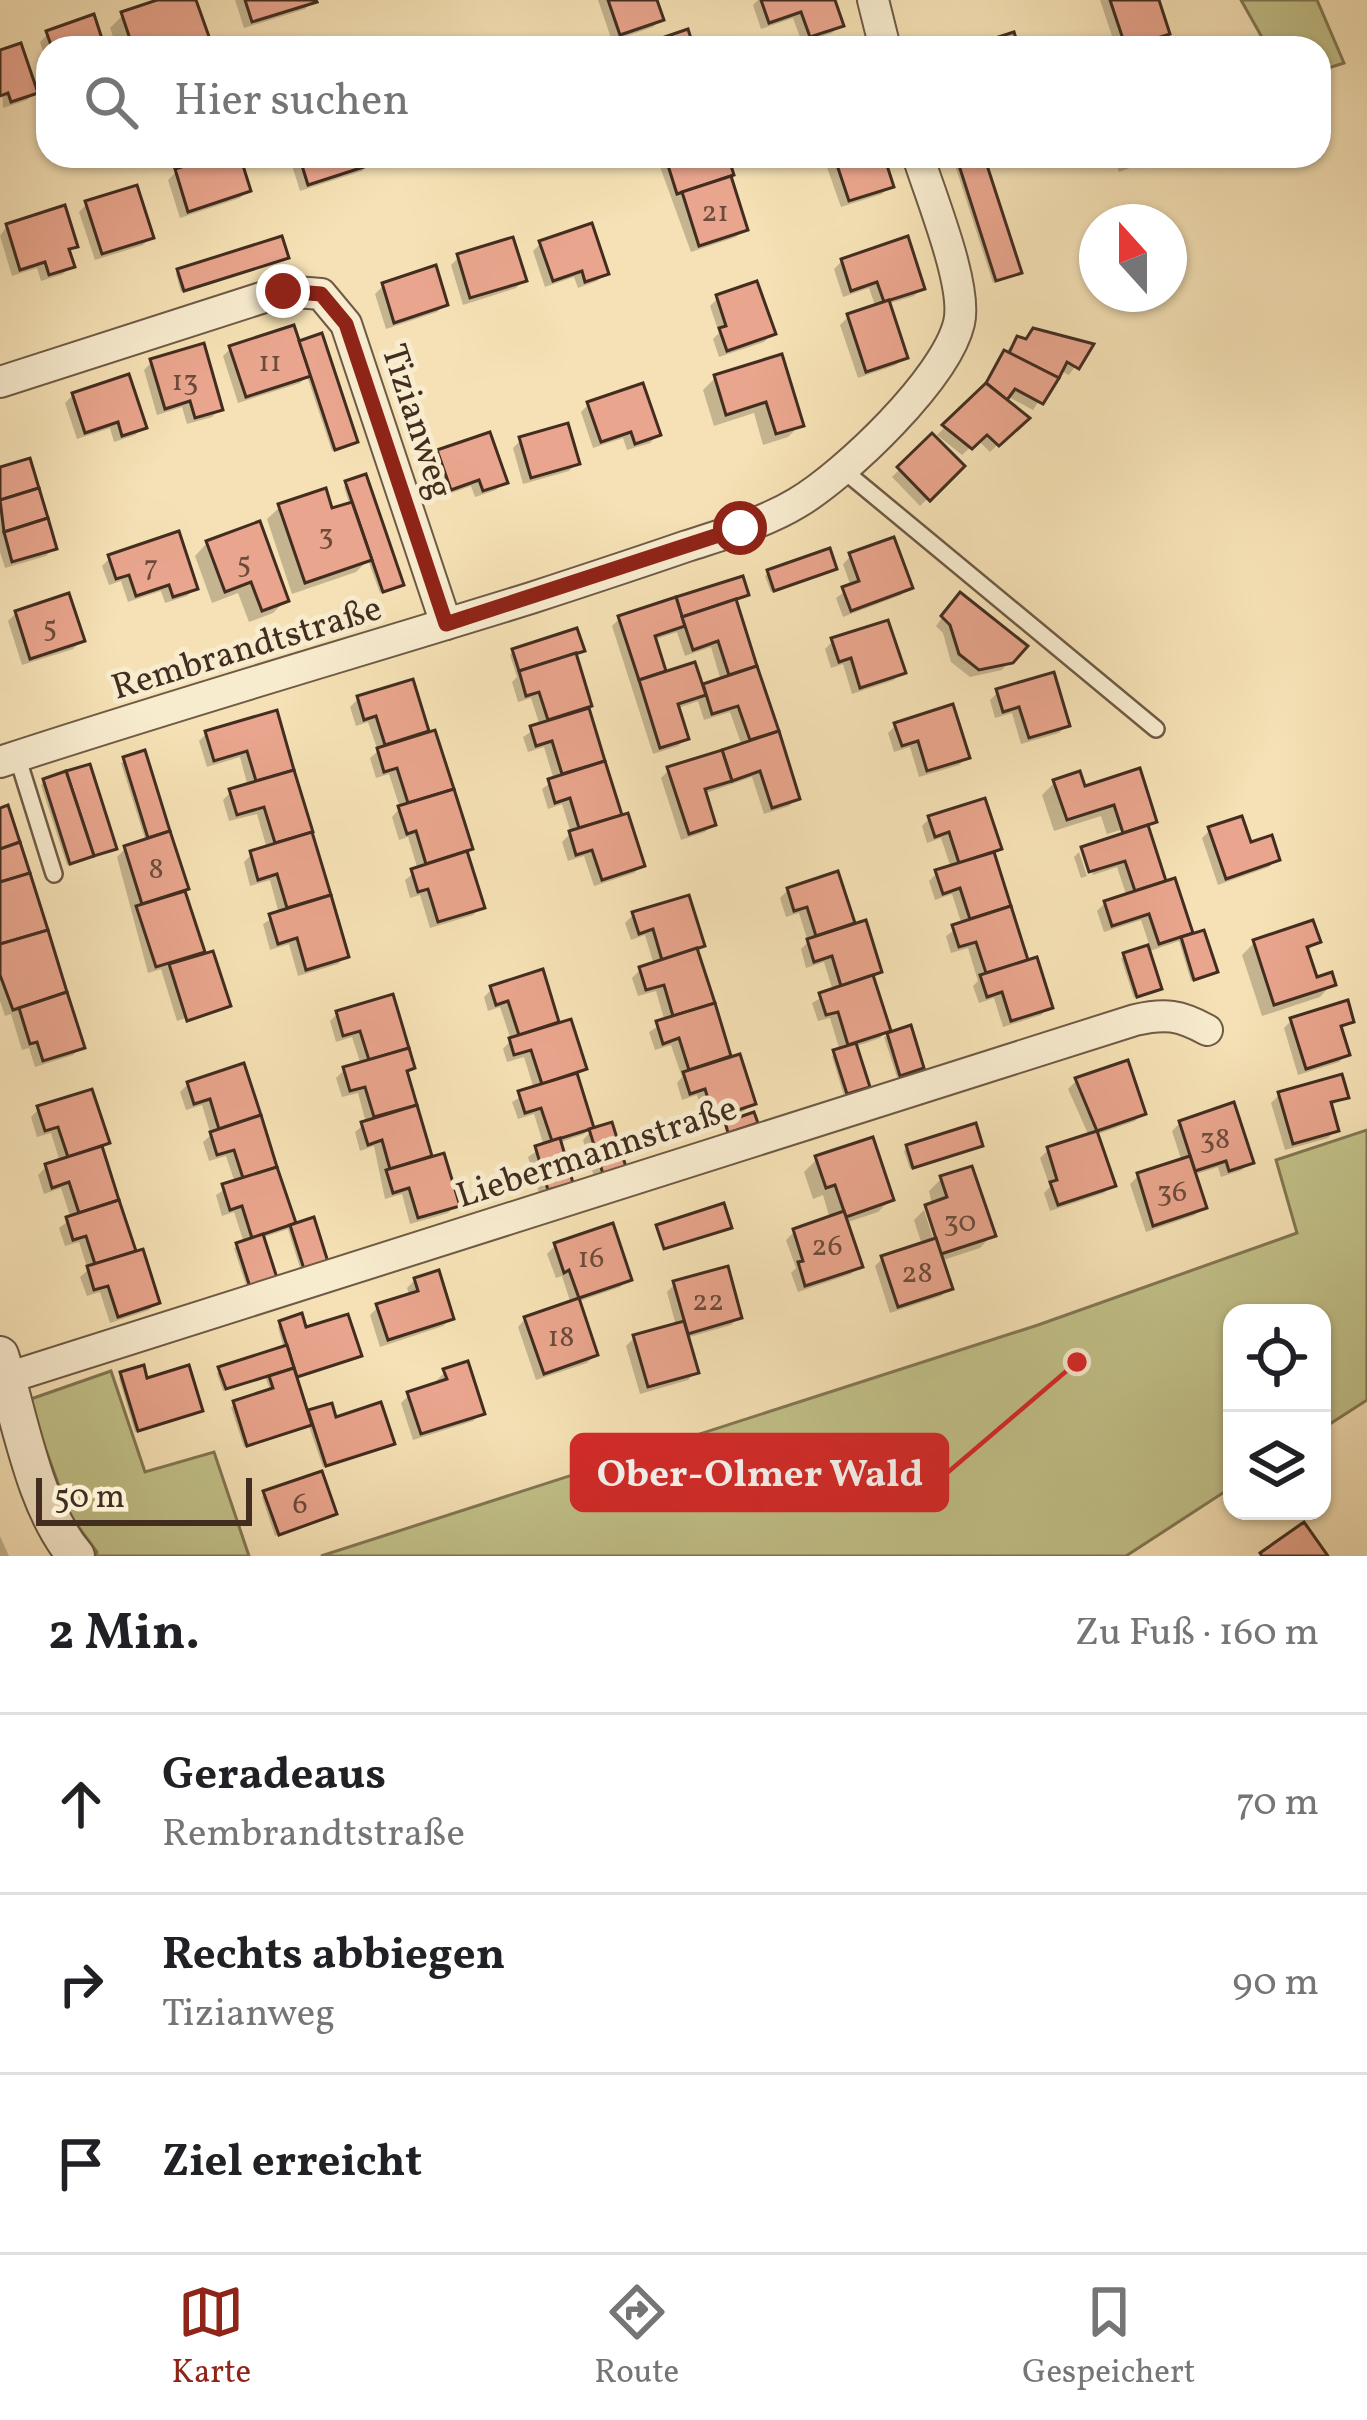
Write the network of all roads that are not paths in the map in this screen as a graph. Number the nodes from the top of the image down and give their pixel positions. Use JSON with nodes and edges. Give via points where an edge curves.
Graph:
{"nodes":[{"id":1,"x":873,"y":0,"type":"edge"},
{"id":2,"x":882,"y":36,"type":"edge"},
{"id":3,"x":922,"y":168,"type":"edge"},
{"id":4,"x":0,"y":382,"type":"edge"},
{"id":5,"x":842,"y":469,"type":"junction"},
{"id":6,"x":446,"y":624,"type":"junction"},
{"id":7,"x":1156,"y":729,"type":"dead end"},
{"id":8,"x":9,"y":759,"type":"edge"},
{"id":9,"x":54,"y":874,"type":"dead end"},
{"id":10,"x":1207,"y":1030,"type":"dead end"},
{"id":11,"x":4,"y":1366,"type":"edge"},
{"id":12,"x":76,"y":1556,"type":"edge"}],
"edges":[{"from":1,"to":2,"type":"street"},
{"from":3,"to":5,"type":"street","name":"Rembrandtstraße","via":[[958,285],[960,321],[914,398]]},
{"from":4,"to":6,"type":"street","name":"Tizianweg","via":[[283,291],[321,294],[346,324]]},
{"from":5,"to":6,"type":"street","name":"Rembrandtstraße","via":[[800,501],[740,528]]},
{"from":5,"to":7,"type":"lane"},
{"from":6,"to":8,"type":"street","name":"Rembrandtstraße"},
{"from":8,"to":9,"type":"lane"},
{"from":10,"to":11,"type":"street","name":"Liebermannstraße","via":[[1168,1014],[1135,1020]]},
{"from":11,"to":12,"type":"street","via":[[45,1503]]}]}
